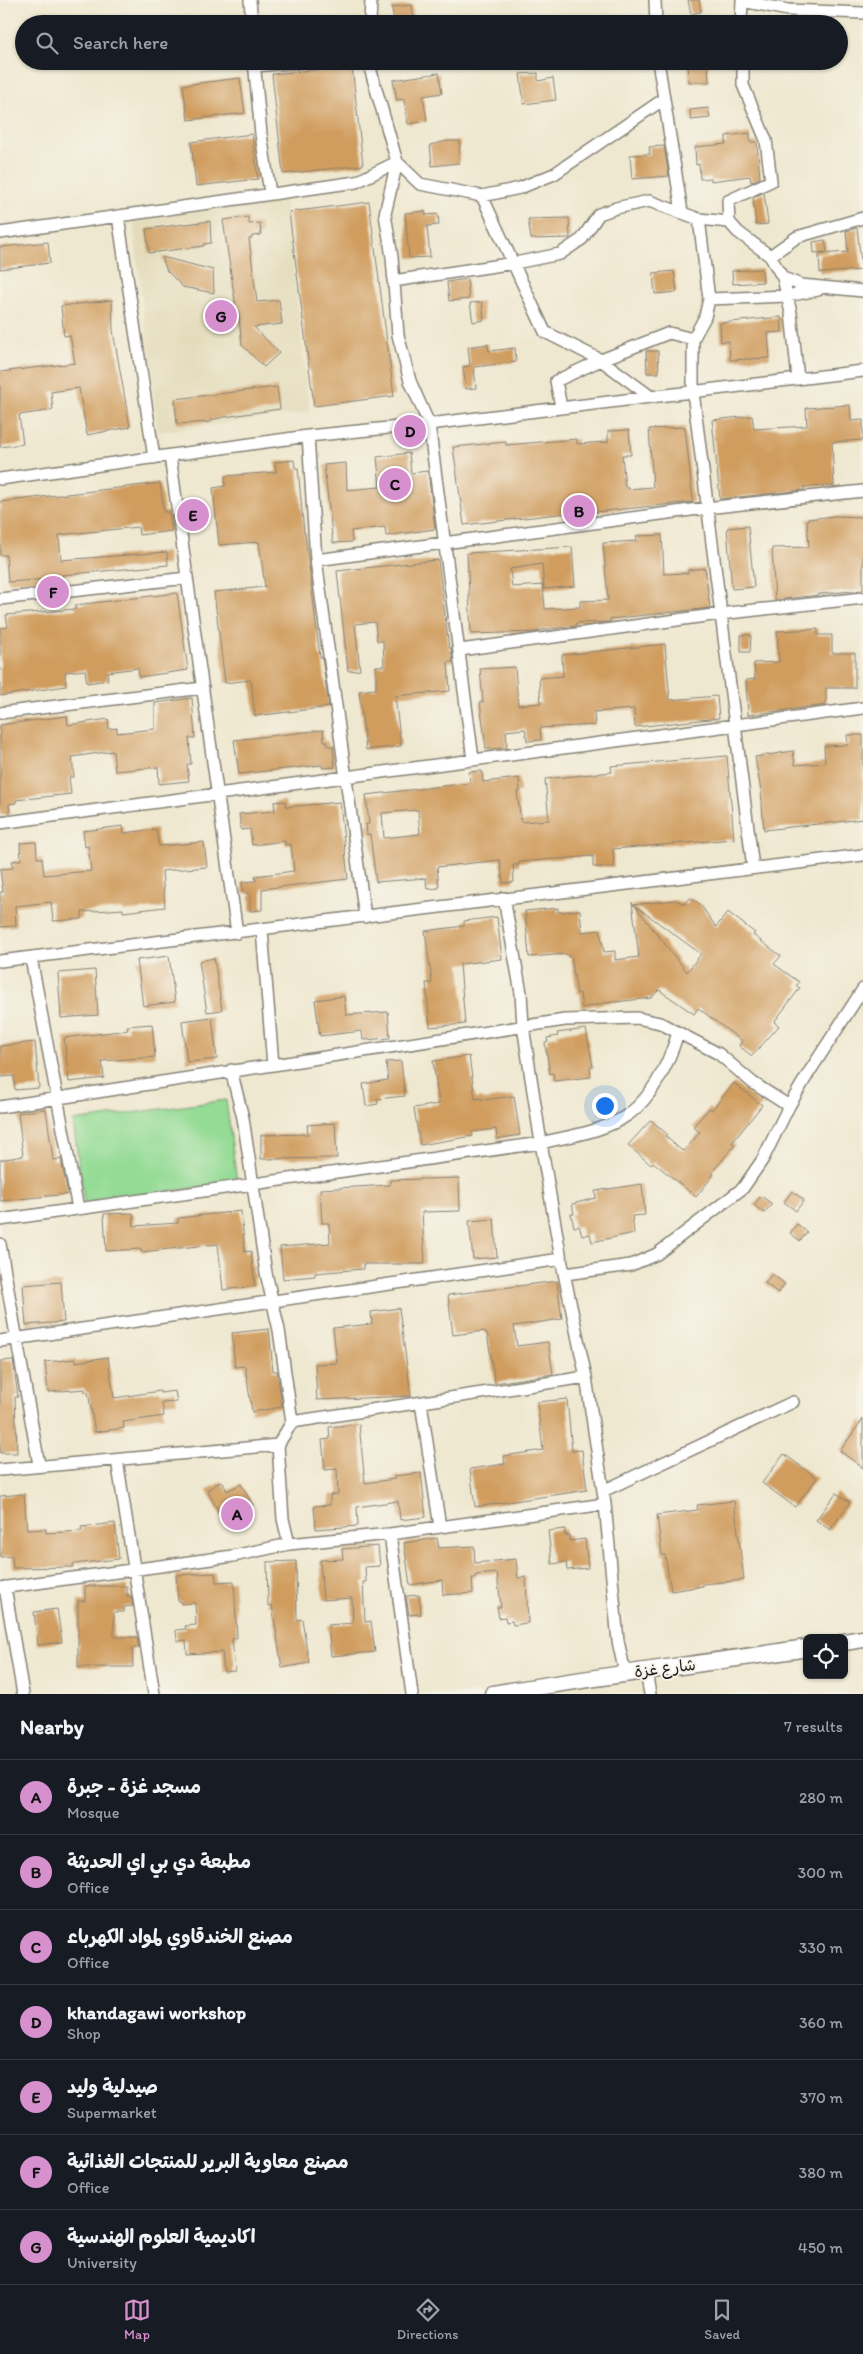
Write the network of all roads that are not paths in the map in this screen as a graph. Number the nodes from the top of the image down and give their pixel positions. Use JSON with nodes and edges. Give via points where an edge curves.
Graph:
{"nodes":[{"id":1,"x":250,"y":0,"type":"edge"},
{"id":2,"x":372,"y":0,"type":"edge"},
{"id":3,"x":655,"y":0,"type":"edge"},
{"id":4,"x":742,"y":1,"type":"edge"},
{"id":5,"x":863,"y":13,"type":"edge"},
{"id":6,"x":251,"y":15,"type":"edge"},
{"id":7,"x":371,"y":15,"type":"edge"},
{"id":8,"x":656,"y":15,"type":"edge"},
{"id":9,"x":741,"y":15,"type":"edge"},
{"id":10,"x":255,"y":70,"type":"edge"},
{"id":11,"x":371,"y":70,"type":"edge"},
{"id":12,"x":659,"y":70,"type":"edge"},
{"id":13,"x":743,"y":70,"type":"edge"},
{"id":14,"x":664,"y":99,"type":"junction"},
{"id":15,"x":397,"y":162,"type":"junction"},
{"id":16,"x":270,"y":193,"type":"junction"},
{"id":17,"x":482,"y":196,"type":"junction"},
{"id":18,"x":682,"y":212,"type":"junction"},
{"id":19,"x":118,"y":216,"type":"junction"},
{"id":20,"x":863,"y":218,"type":"edge"},
{"id":21,"x":699,"y":219,"type":"junction"},
{"id":22,"x":729,"y":222,"type":"junction"},
{"id":23,"x":0,"y":233,"type":"edge"},
{"id":24,"x":770,"y":256,"type":"junction"},
{"id":25,"x":515,"y":263,"type":"junction"},
{"id":26,"x":783,"y":278,"type":"junction"},
{"id":27,"x":393,"y":282,"type":"junction"},
{"id":28,"x":829,"y":288,"type":"junction"},
{"id":29,"x":863,"y":291,"type":"edge"},
{"id":30,"x":787,"y":296,"type":"junction"},
{"id":31,"x":709,"y":299,"type":"junction"},
{"id":32,"x":693,"y":339,"type":"junction"},
{"id":33,"x":601,"y":360,"type":"junction"},
{"id":34,"x":863,"y":371,"type":"edge"},
{"id":35,"x":798,"y":379,"type":"junction"},
{"id":36,"x":693,"y":392,"type":"junction"},
{"id":37,"x":651,"y":397,"type":"junction"},
{"id":38,"x":561,"y":408,"type":"junction"},
{"id":39,"x":429,"y":424,"type":"junction"},
{"id":40,"x":308,"y":436,"type":"junction"},
{"id":41,"x":170,"y":456,"type":"junction"},
{"id":42,"x":154,"y":458,"type":"junction"},
{"id":43,"x":0,"y":479,"type":"edge"},
{"id":44,"x":863,"y":491,"type":"edge"},
{"id":45,"x":706,"y":508,"type":"junction"},
{"id":46,"x":445,"y":543,"type":"junction"},
{"id":47,"x":316,"y":560,"type":"junction"},
{"id":48,"x":187,"y":578,"type":"junction"},
{"id":49,"x":863,"y":598,"type":"edge"},
{"id":50,"x":0,"y":599,"type":"edge"},
{"id":51,"x":720,"y":614,"type":"junction"},
{"id":52,"x":460,"y":650,"type":"junction"},
{"id":53,"x":202,"y":688,"type":"junction"},
{"id":54,"x":863,"y":708,"type":"edge"},
{"id":55,"x":0,"y":713,"type":"edge"},
{"id":56,"x":734,"y":725,"type":"junction"},
{"id":57,"x":473,"y":759,"type":"junction"},
{"id":58,"x":346,"y":776,"type":"junction"},
{"id":59,"x":218,"y":794,"type":"junction"},
{"id":60,"x":0,"y":823,"type":"edge"},
{"id":61,"x":863,"y":855,"type":"edge"},
{"id":62,"x":752,"y":868,"type":"junction"},
{"id":63,"x":504,"y":898,"type":"junction"},
{"id":64,"x":365,"y":917,"type":"junction"},
{"id":65,"x":262,"y":930,"type":"junction"},
{"id":66,"x":237,"y":932,"type":"junction"},
{"id":67,"x":31,"y":958,"type":"junction"},
{"id":68,"x":0,"y":962,"type":"edge"},
{"id":69,"x":863,"y":989,"type":"edge"},
{"id":70,"x":860,"y":1004,"type":"edge"},
{"id":71,"x":523,"y":1026,"type":"junction"},
{"id":72,"x":678,"y":1033,"type":"junction"},
{"id":73,"x":273,"y":1065,"type":"junction"},
{"id":74,"x":231,"y":1070,"type":"junction"},
{"id":75,"x":58,"y":1099,"type":"junction"},
{"id":76,"x":789,"y":1106,"type":"junction"},
{"id":77,"x":0,"y":1107,"type":"edge"},
{"id":78,"x":541,"y":1143,"type":"junction"},
{"id":79,"x":252,"y":1184,"type":"junction"},
{"id":80,"x":78,"y":1209,"type":"junction"},
{"id":81,"x":0,"y":1220,"type":"edge"},
{"id":82,"x":0,"y":1244,"type":"edge"},
{"id":83,"x":561,"y":1259,"type":"junction"},
{"id":84,"x":565,"y":1274,"type":"junction"},
{"id":85,"x":271,"y":1301,"type":"junction"},
{"id":86,"x":17,"y":1338,"type":"junction"},
{"id":87,"x":0,"y":1340,"type":"edge"},
{"id":88,"x":586,"y":1377,"type":"junction"},
{"id":89,"x":421,"y":1402,"type":"junction"},
{"id":90,"x":793,"y":1402,"type":"dead end"},
{"id":91,"x":292,"y":1422,"type":"junction"},
{"id":92,"x":278,"y":1445,"type":"junction"},
{"id":93,"x":117,"y":1460,"type":"junction"},
{"id":94,"x":39,"y":1465,"type":"junction"},
{"id":95,"x":0,"y":1470,"type":"edge"},
{"id":96,"x":603,"y":1491,"type":"junction"},
{"id":97,"x":604,"y":1504,"type":"junction"},
{"id":98,"x":440,"y":1527,"type":"junction"},
{"id":99,"x":390,"y":1534,"type":"junction"},
{"id":100,"x":289,"y":1544,"type":"junction"},
{"id":101,"x":135,"y":1569,"type":"junction"},
{"id":102,"x":3,"y":1587,"type":"edge"},
{"id":103,"x":863,"y":1639,"type":"edge"},
{"id":104,"x":848,"y":1641,"type":"edge"},
{"id":105,"x":803,"y":1649,"type":"edge"},
{"id":106,"x":646,"y":1672,"type":"junction"},
{"id":107,"x":625,"y":1673,"type":"junction"},
{"id":108,"x":23,"y":1694,"type":"edge"},
{"id":109,"x":154,"y":1694,"type":"edge"},
{"id":110,"x":412,"y":1694,"type":"edge"},
{"id":111,"x":493,"y":1694,"type":"edge"},
{"id":112,"x":650,"y":1694,"type":"edge"}],
"edges":[{"from":1,"to":6,"type":"street"},
{"from":2,"to":7,"type":"street"},
{"from":3,"to":8,"type":"street"},
{"from":4,"to":5,"type":"street","via":[[788,10]]},
{"from":4,"to":9,"type":"street"},
{"from":10,"to":16,"type":"street"},
{"from":11,"to":15,"type":"street"},
{"from":12,"to":14,"type":"street"},
{"from":13,"to":22,"type":"street","via":[[743,85],[766,140],[771,181],[728,202]]},
{"from":14,"to":17,"type":"street","via":[[554,174],[520,188]]},
{"from":14,"to":18,"type":"street"},
{"from":15,"to":16,"type":"street","via":[[356,182]]},
{"from":15,"to":17,"type":"street","via":[[420,184]]},
{"from":15,"to":27,"type":"street","via":[[386,214]]},
{"from":16,"to":19,"type":"street"},
{"from":17,"to":25,"type":"street"},
{"from":18,"to":21,"type":"street"},
{"from":18,"to":25,"type":"street","via":[[649,201],[616,208],[600,214],[582,238],[560,254]]},
{"from":19,"to":23,"type":"street"},
{"from":19,"to":42,"type":"street"},
{"from":20,"to":24,"type":"street","via":[[797,238]]},
{"from":21,"to":22,"type":"street"},
{"from":21,"to":31,"type":"street"},
{"from":22,"to":24,"type":"street"},
{"from":24,"to":26,"type":"street"},
{"from":25,"to":27,"type":"street"},
{"from":25,"to":33,"type":"street","via":[[545,332]]},
{"from":26,"to":28,"type":"street","via":[[801,285]]},
{"from":26,"to":30,"type":"street"},
{"from":27,"to":39,"type":"street","via":[[402,356]]},
{"from":28,"to":29,"type":"street"},
{"from":28,"to":30,"type":"street"},
{"from":30,"to":31,"type":"street"},
{"from":30,"to":35,"type":"street"},
{"from":31,"to":32,"type":"street","via":[[705,318]]},
{"from":32,"to":33,"type":"street","via":[[669,333]]},
{"from":32,"to":36,"type":"street"},
{"from":33,"to":37,"type":"street"},
{"from":33,"to":38,"type":"street","via":[[556,381]]},
{"from":34,"to":35,"type":"street"},
{"from":35,"to":36,"type":"street"},
{"from":36,"to":37,"type":"street"},
{"from":36,"to":45,"type":"street"},
{"from":37,"to":38,"type":"street"},
{"from":38,"to":39,"type":"street"},
{"from":39,"to":40,"type":"street"},
{"from":39,"to":46,"type":"street"},
{"from":40,"to":41,"type":"street"},
{"from":40,"to":47,"type":"street"},
{"from":41,"to":42,"type":"street"},
{"from":41,"to":48,"type":"street"},
{"from":42,"to":43,"type":"street"},
{"from":44,"to":45,"type":"street"},
{"from":45,"to":46,"type":"street"},
{"from":45,"to":51,"type":"street"},
{"from":46,"to":47,"type":"street"},
{"from":46,"to":52,"type":"street"},
{"from":47,"to":58,"type":"street"},
{"from":48,"to":50,"type":"street"},
{"from":48,"to":53,"type":"street"},
{"from":49,"to":51,"type":"street"},
{"from":51,"to":52,"type":"street"},
{"from":51,"to":56,"type":"street"},
{"from":52,"to":57,"type":"street"},
{"from":53,"to":55,"type":"street"},
{"from":53,"to":59,"type":"street"},
{"from":54,"to":56,"type":"street"},
{"from":56,"to":57,"type":"street"},
{"from":56,"to":62,"type":"street"},
{"from":57,"to":58,"type":"street"},
{"from":58,"to":59,"type":"street"},
{"from":58,"to":64,"type":"street"},
{"from":59,"to":60,"type":"street"},
{"from":59,"to":66,"type":"street"},
{"from":61,"to":62,"type":"street"},
{"from":62,"to":63,"type":"street"},
{"from":63,"to":64,"type":"street"},
{"from":63,"to":71,"type":"street","via":[[521,993]]},
{"from":64,"to":65,"type":"street"},
{"from":65,"to":66,"type":"street"},
{"from":65,"to":73,"type":"street"},
{"from":66,"to":67,"type":"street"},
{"from":67,"to":68,"type":"street"},
{"from":67,"to":75,"type":"street"},
{"from":69,"to":70,"type":"street"},
{"from":70,"to":76,"type":"street","via":[[832,1033]]},
{"from":71,"to":72,"type":"street","via":[[565,1020],[637,1018],[660,1022]]},
{"from":71,"to":73,"type":"street"},
{"from":71,"to":78,"type":"street"},
{"from":72,"to":76,"type":"street","via":[[719,1054],[753,1083]]},
{"from":72,"to":78,"type":"street","via":[[671,1056],[655,1084],[628,1115],[598,1129]]},
{"from":73,"to":74,"type":"street"},
{"from":74,"to":75,"type":"street"},
{"from":74,"to":79,"type":"street","via":[[243,1118]]},
{"from":75,"to":77,"type":"street"},
{"from":75,"to":80,"type":"street"},
{"from":76,"to":84,"type":"street","via":[[763,1159],[743,1188],[658,1254],[631,1265]]},
{"from":78,"to":79,"type":"street"},
{"from":78,"to":83,"type":"street"},
{"from":79,"to":80,"type":"street"},
{"from":79,"to":85,"type":"street"},
{"from":80,"to":81,"type":"street"},
{"from":82,"to":86,"type":"street"},
{"from":83,"to":84,"type":"street"},
{"from":83,"to":85,"type":"street"},
{"from":84,"to":88,"type":"street"},
{"from":85,"to":86,"type":"street"},
{"from":85,"to":91,"type":"street","via":[[279,1330]]},
{"from":86,"to":87,"type":"street"},
{"from":86,"to":94,"type":"street"},
{"from":88,"to":89,"type":"street"},
{"from":88,"to":96,"type":"street"},
{"from":89,"to":91,"type":"street"},
{"from":89,"to":98,"type":"street"},
{"from":90,"to":96,"type":"street"},
{"from":91,"to":92,"type":"street"},
{"from":92,"to":93,"type":"street"},
{"from":92,"to":100,"type":"street"},
{"from":93,"to":94,"type":"street"},
{"from":93,"to":101,"type":"street"},
{"from":94,"to":95,"type":"street"},
{"from":96,"to":97,"type":"street"},
{"from":97,"to":98,"type":"street"},
{"from":97,"to":107,"type":"street","via":[[618,1641]]},
{"from":98,"to":99,"type":"street"},
{"from":99,"to":100,"type":"street"},
{"from":99,"to":110,"type":"street"},
{"from":100,"to":101,"type":"street","via":[[233,1556]]},
{"from":101,"to":102,"type":"street"},
{"from":101,"to":109,"type":"street"},
{"from":102,"to":108,"type":"street"},
{"from":103,"to":104,"type":"main road"},
{"from":105,"to":106,"type":"main road","name":"شارع غزة"},
{"from":106,"to":107,"type":"main road","name":"شارع غزة"},
{"from":106,"to":112,"type":"street"},
{"from":107,"to":111,"type":"main road","name":"شارع غزة"}]}
